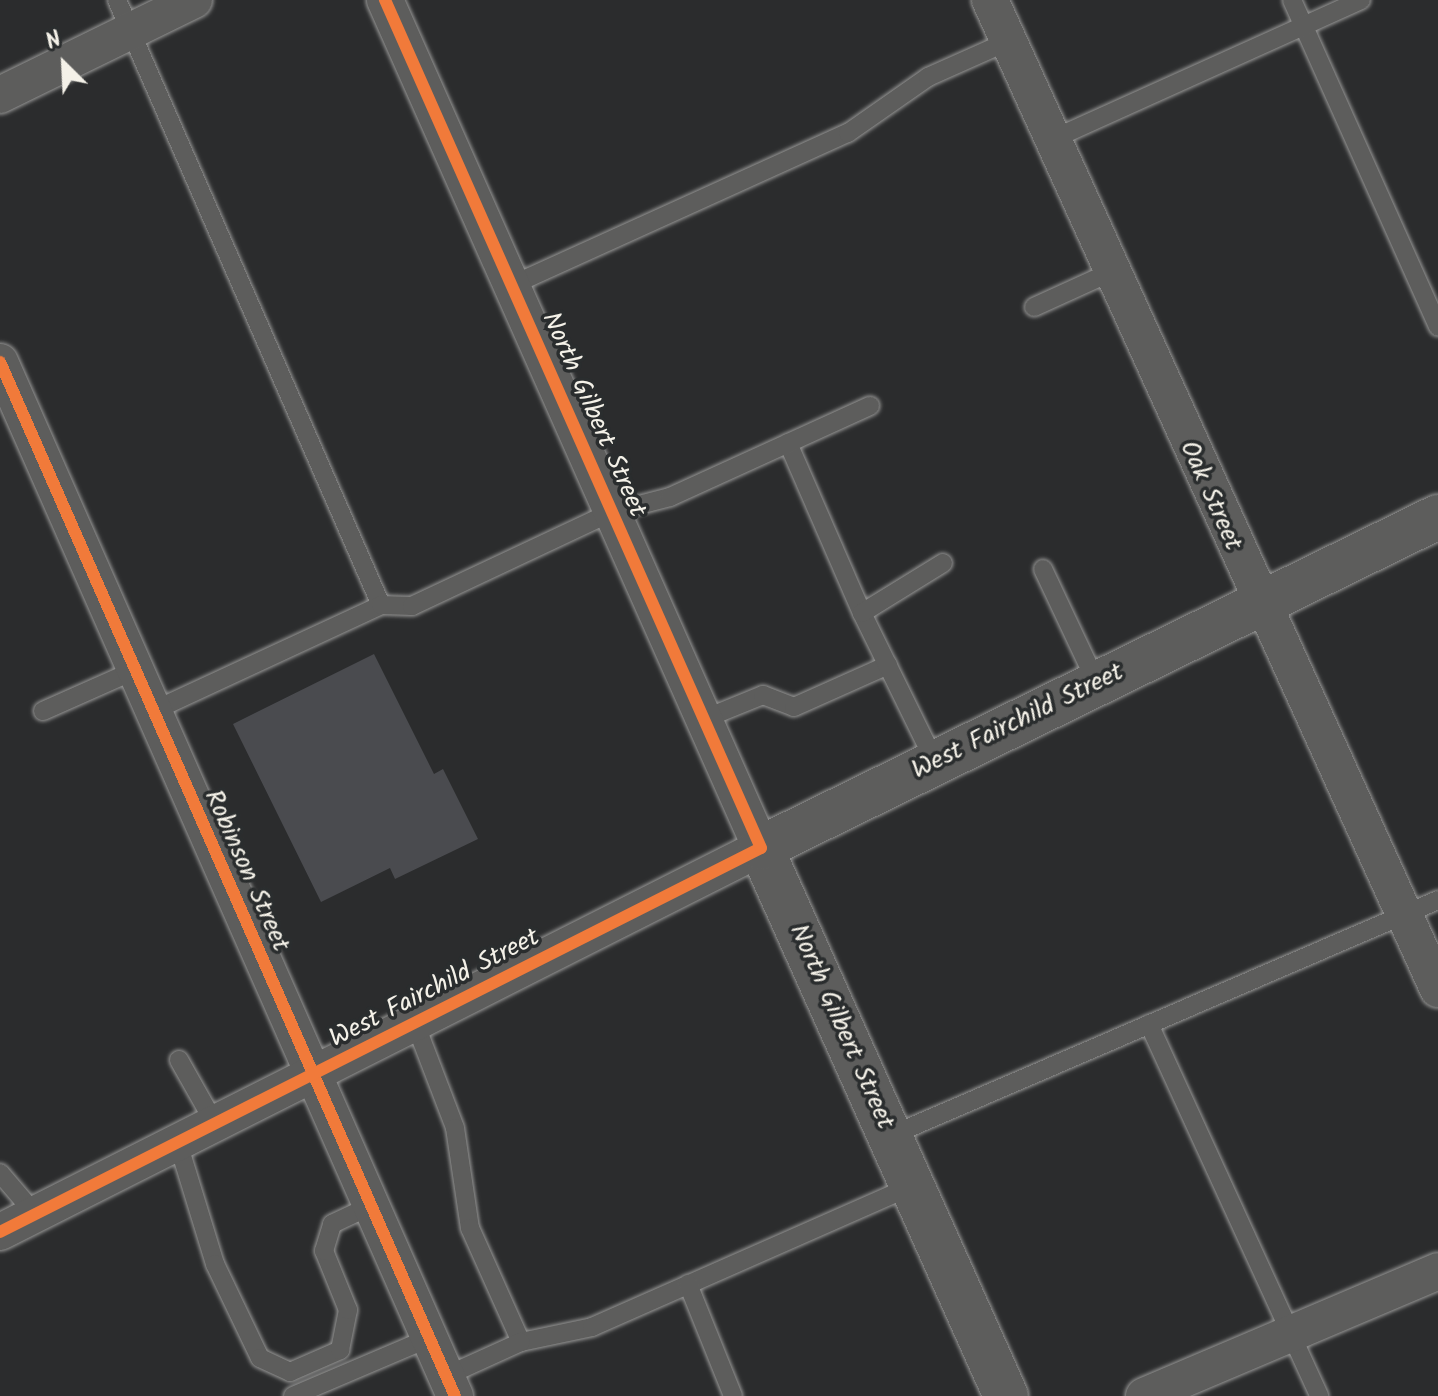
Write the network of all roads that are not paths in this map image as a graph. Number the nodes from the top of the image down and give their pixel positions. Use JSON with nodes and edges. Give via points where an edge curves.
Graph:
{"nodes":[{"id":1,"x":194,"y":0,"type":"edge"},
{"id":2,"x":385,"y":0,"type":"edge"},
{"id":3,"x":990,"y":0,"type":"edge"},
{"id":4,"x":1292,"y":0,"type":"edge"},
{"id":5,"x":1361,"y":0,"type":"edge"},
{"id":6,"x":125,"y":15,"type":"edge"},
{"id":7,"x":1304,"y":26,"type":"junction"},
{"id":8,"x":1009,"y":41,"type":"junction"},
{"id":9,"x":0,"y":95,"type":"edge"},
{"id":10,"x":1053,"y":139,"type":"junction"},
{"id":11,"x":1113,"y":271,"type":"junction"},
{"id":12,"x":510,"y":286,"type":"junction"},
{"id":13,"x":1034,"y":307,"type":"dead end"},
{"id":14,"x":1438,"y":327,"type":"edge"},
{"id":15,"x":0,"y":362,"type":"edge"},
{"id":16,"x":870,"y":406,"type":"dead end"},
{"id":17,"x":788,"y":443,"type":"junction"},
{"id":18,"x":612,"y":512,"type":"junction"},
{"id":19,"x":1438,"y":517,"type":"edge"},
{"id":20,"x":943,"y":563,"type":"dead end"},
{"id":21,"x":1043,"y":569,"type":"dead end"},
{"id":22,"x":1259,"y":604,"type":"junction"},
{"id":23,"x":381,"y":605,"type":"junction"},
{"id":24,"x":862,"y":613,"type":"junction"},
{"id":25,"x":888,"y":665,"type":"junction"},
{"id":26,"x":135,"y":670,"type":"junction"},
{"id":27,"x":1097,"y":684,"type":"junction"},
{"id":28,"x":43,"y":711,"type":"dead end"},
{"id":29,"x":153,"y":711,"type":"junction"},
{"id":30,"x":704,"y":719,"type":"junction"},
{"id":31,"x":935,"y":762,"type":"junction"},
{"id":32,"x":761,"y":848,"type":"junction"},
{"id":33,"x":1438,"y":900,"type":"edge"},
{"id":34,"x":1404,"y":914,"type":"junction"},
{"id":35,"x":1438,"y":989,"type":"edge"},
{"id":36,"x":415,"y":1023,"type":"junction"},
{"id":37,"x":1149,"y":1024,"type":"junction"},
{"id":38,"x":179,"y":1060,"type":"dead end"},
{"id":39,"x":312,"y":1076,"type":"junction"},
{"id":40,"x":215,"y":1124,"type":"junction"},
{"id":41,"x":890,"y":1136,"type":"junction"},
{"id":42,"x":178,"y":1143,"type":"junction"},
{"id":43,"x":0,"y":1173,"type":"edge"},
{"id":44,"x":912,"y":1186,"type":"junction"},
{"id":45,"x":370,"y":1206,"type":"junction"},
{"id":46,"x":35,"y":1214,"type":"junction"},
{"id":47,"x":0,"y":1232,"type":"edge"},
{"id":48,"x":1438,"y":1271,"type":"edge"},
{"id":49,"x":688,"y":1284,"type":"junction"},
{"id":50,"x":1291,"y":1333,"type":"junction"},
{"id":51,"x":429,"y":1338,"type":"junction"},
{"id":52,"x":521,"y":1342,"type":"junction"},
{"id":53,"x":451,"y":1386,"type":"edge"},
{"id":54,"x":293,"y":1396,"type":"edge"},
{"id":55,"x":733,"y":1396,"type":"edge"},
{"id":56,"x":1006,"y":1396,"type":"edge"},
{"id":57,"x":1144,"y":1396,"type":"edge"},
{"id":58,"x":1319,"y":1396,"type":"edge"}],
"edges":[{"from":1,"to":6,"type":"street"},
{"from":2,"to":12,"type":"street","name":"North Gilbert Street"},
{"from":3,"to":8,"type":"street","name":"Oak Street"},
{"from":4,"to":7,"type":"lane"},
{"from":5,"to":7,"type":"lane"},
{"from":6,"to":9,"type":"street"},
{"from":6,"to":23,"type":"lane","via":[[231,273]]},
{"from":7,"to":10,"type":"lane"},
{"from":7,"to":14,"type":"lane"},
{"from":8,"to":10,"type":"street","name":"Oak Street"},
{"from":8,"to":12,"type":"lane","via":[[928,77],[848,133]]},
{"from":10,"to":11,"type":"street","name":"Oak Street"},
{"from":11,"to":13,"type":"lane"},
{"from":11,"to":22,"type":"street","name":"Oak Street"},
{"from":12,"to":18,"type":"street","name":"North Gilbert Street"},
{"from":15,"to":26,"type":"street","name":"Robinson Street"},
{"from":16,"to":17,"type":"lane"},
{"from":17,"to":18,"type":"lane","via":[[670,497]]},
{"from":17,"to":24,"type":"lane"},
{"from":18,"to":23,"type":"lane","via":[[412,606]]},
{"from":18,"to":30,"type":"street","name":"North Gilbert Street"},
{"from":19,"to":22,"type":"main road","name":"West Fairchild Street"},
{"from":20,"to":24,"type":"lane"},
{"from":21,"to":27,"type":"lane"},
{"from":22,"to":27,"type":"main road","name":"West Fairchild Street"},
{"from":22,"to":34,"type":"street","name":"Oak Street"},
{"from":23,"to":29,"type":"lane"},
{"from":24,"to":25,"type":"lane"},
{"from":25,"to":30,"type":"lane","via":[[794,707],[763,695]]},
{"from":25,"to":31,"type":"lane"},
{"from":26,"to":28,"type":"lane"},
{"from":26,"to":29,"type":"street","name":"Robinson Street"},
{"from":27,"to":31,"type":"main road","name":"West Fairchild Street"},
{"from":29,"to":39,"type":"street","name":"Robinson Street"},
{"from":30,"to":32,"type":"street","name":"North Gilbert Street"},
{"from":31,"to":32,"type":"main road","name":"West Fairchild Street"},
{"from":32,"to":36,"type":"street","name":"West Fairchild Street"},
{"from":32,"to":41,"type":"main road","name":"North Gilbert Street"},
{"from":33,"to":34,"type":"lane"},
{"from":34,"to":35,"type":"street","name":"Oak Street"},
{"from":34,"to":37,"type":"lane"},
{"from":36,"to":39,"type":"street","name":"West Fairchild Street"},
{"from":36,"to":52,"type":"lane","via":[[455,1128],[470,1228]]},
{"from":37,"to":41,"type":"lane"},
{"from":37,"to":50,"type":"lane"},
{"from":38,"to":40,"type":"lane"},
{"from":39,"to":40,"type":"street","name":"West Fairchild Street"},
{"from":39,"to":45,"type":"street","name":"Robinson Street"},
{"from":40,"to":42,"type":"street","name":"West Fairchild Street"},
{"from":41,"to":44,"type":"main road","name":"North Gilbert Street"},
{"from":42,"to":45,"type":"lane","via":[[215,1264],[260,1358],[290,1372],[340,1350],[348,1310],[324,1251],[332,1224]]},
{"from":42,"to":46,"type":"street","name":"West Fairchild Street"},
{"from":43,"to":46,"type":"lane"},
{"from":44,"to":49,"type":"lane"},
{"from":44,"to":56,"type":"main road","name":"North Gilbert Street"},
{"from":45,"to":51,"type":"street","name":"Robinson Street"},
{"from":46,"to":47,"type":"street","name":"West Fairchild Street"},
{"from":48,"to":50,"type":"street"},
{"from":49,"to":52,"type":"lane","via":[[592,1327]]},
{"from":49,"to":55,"type":"lane"},
{"from":50,"to":57,"type":"street"},
{"from":50,"to":58,"type":"lane"},
{"from":51,"to":53,"type":"street","name":"Robinson Street"},
{"from":51,"to":54,"type":"lane"},
{"from":52,"to":53,"type":"lane"}]}
